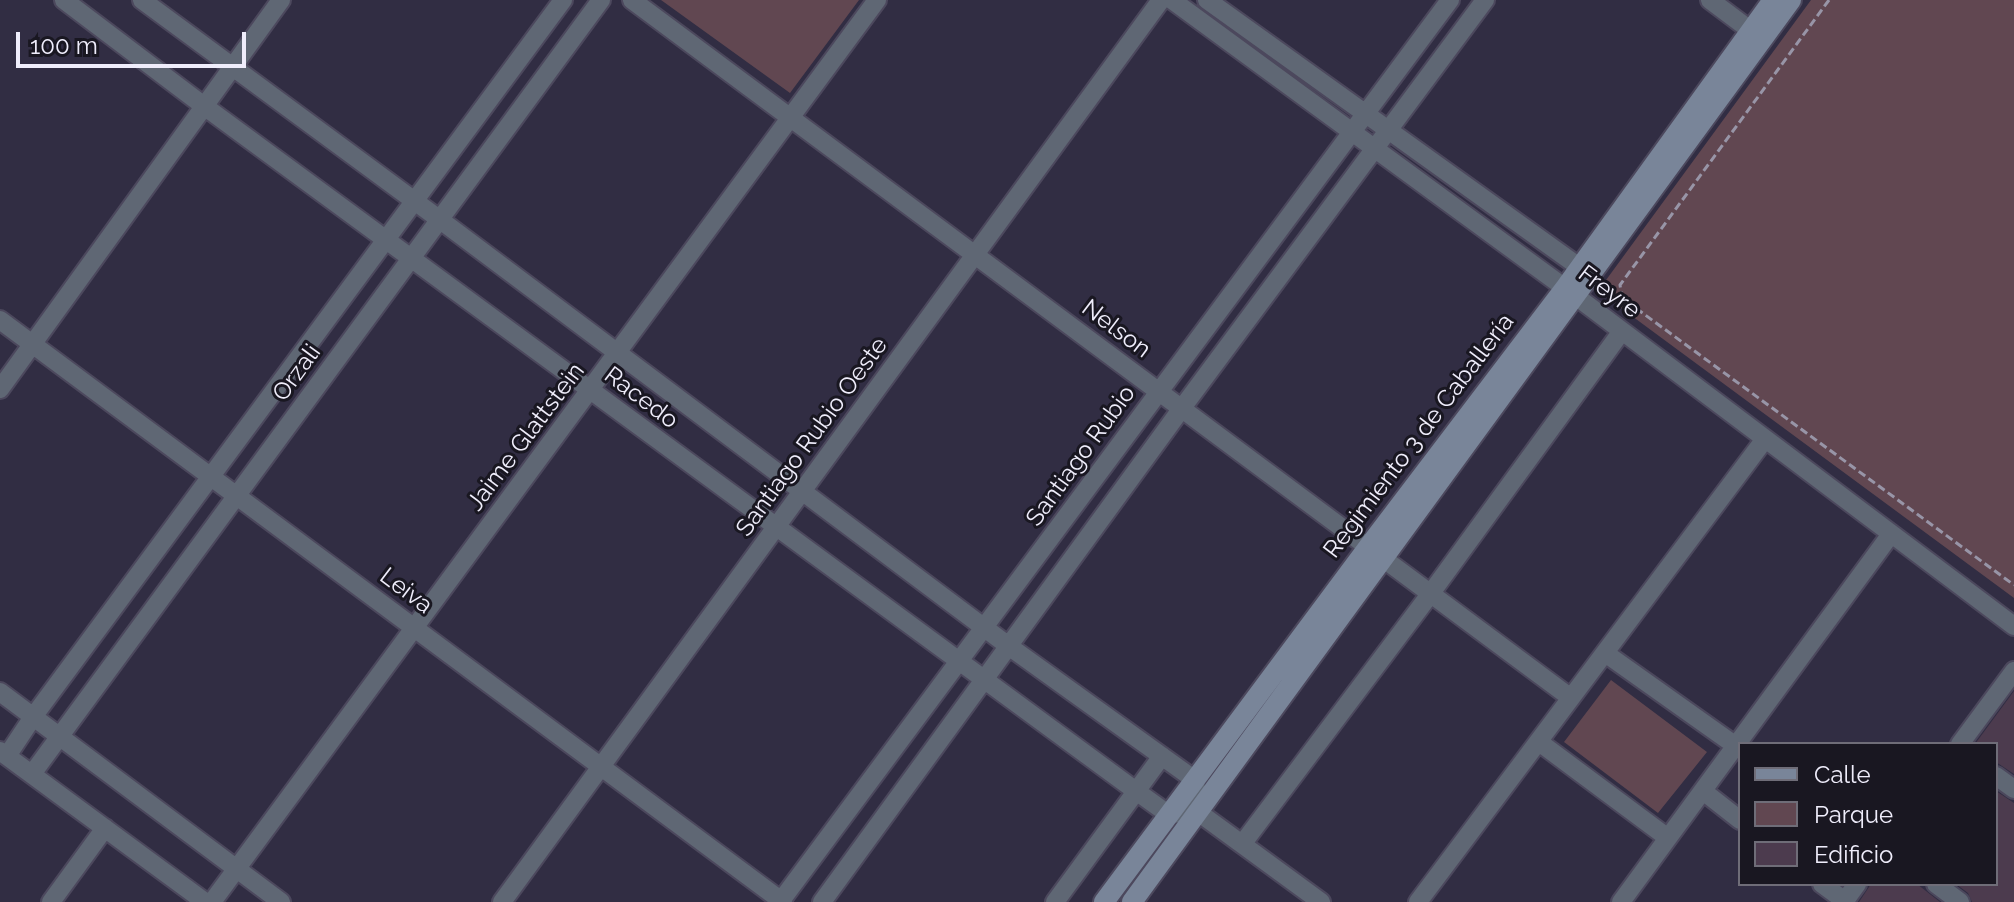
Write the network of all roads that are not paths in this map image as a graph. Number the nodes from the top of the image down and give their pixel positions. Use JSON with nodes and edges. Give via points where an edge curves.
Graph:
{"nodes":[{"id":1,"x":64,"y":0,"type":"edge"},
{"id":2,"x":142,"y":0,"type":"edge"},
{"id":3,"x":281,"y":0,"type":"edge"},
{"id":4,"x":563,"y":0,"type":"edge"},
{"id":5,"x":601,"y":0,"type":"edge"},
{"id":6,"x":632,"y":0,"type":"edge"},
{"id":7,"x":877,"y":0,"type":"edge"},
{"id":8,"x":1161,"y":0,"type":"edge"},
{"id":9,"x":1172,"y":0,"type":"edge"},
{"id":10,"x":1207,"y":0,"type":"edge"},
{"id":11,"x":1450,"y":0,"type":"edge"},
{"id":12,"x":1485,"y":0,"type":"edge"},
{"id":13,"x":1710,"y":0,"type":"edge"},
{"id":14,"x":1773,"y":0,"type":"edge"},
{"id":15,"x":1791,"y":0,"type":"edge"},
{"id":16,"x":1756,"y":35,"type":"junction"},
{"id":17,"x":231,"y":67,"type":"junction"},
{"id":18,"x":204,"y":106,"type":"junction"},
{"id":19,"x":1363,"y":114,"type":"junction"},
{"id":20,"x":791,"y":118,"type":"junction"},
{"id":21,"x":1387,"y":130,"type":"junction"},
{"id":22,"x":1351,"y":131,"type":"junction"},
{"id":23,"x":1374,"y":148,"type":"junction"},
{"id":24,"x":415,"y":201,"type":"junction"},
{"id":25,"x":439,"y":219,"type":"junction"},
{"id":26,"x":386,"y":240,"type":"junction"},
{"id":27,"x":975,"y":255,"type":"junction"},
{"id":28,"x":411,"y":258,"type":"junction"},
{"id":29,"x":1585,"y":272,"type":"junction"},
{"id":30,"x":1570,"y":292,"type":"junction"},
{"id":31,"x":0,"y":320,"type":"edge"},
{"id":32,"x":1622,"y":331,"type":"junction"},
{"id":33,"x":33,"y":344,"type":"junction"},
{"id":34,"x":619,"y":353,"type":"junction"},
{"id":35,"x":0,"y":389,"type":"edge"},
{"id":36,"x":589,"y":389,"type":"junction"},
{"id":37,"x":1159,"y":391,"type":"junction"},
{"id":38,"x":1182,"y":408,"type":"junction"},
{"id":39,"x":1765,"y":439,"type":"junction"},
{"id":40,"x":212,"y":477,"type":"junction"},
{"id":41,"x":802,"y":492,"type":"junction"},
{"id":42,"x":237,"y":495,"type":"junction"},
{"id":43,"x":776,"y":528,"type":"junction"},
{"id":44,"x":1891,"y":534,"type":"junction"},
{"id":45,"x":1377,"y":552,"type":"junction"},
{"id":46,"x":1431,"y":593,"type":"junction"},
{"id":47,"x":2014,"y":626,"type":"edge"},
{"id":48,"x":415,"y":628,"type":"junction"},
{"id":49,"x":985,"y":628,"type":"junction"},
{"id":50,"x":1010,"y":647,"type":"junction"},
{"id":51,"x":1605,"y":653,"type":"junction"},
{"id":52,"x":959,"y":663,"type":"junction"},
{"id":53,"x":2014,"y":671,"type":"edge"},
{"id":54,"x":985,"y":681,"type":"junction"},
{"id":55,"x":0,"y":692,"type":"edge"},
{"id":56,"x":1571,"y":698,"type":"junction"},
{"id":57,"x":33,"y":717,"type":"junction"},
{"id":58,"x":59,"y":735,"type":"junction"},
{"id":59,"x":1539,"y":742,"type":"junction"},
{"id":60,"x":1739,"y":742,"type":"edge"},
{"id":61,"x":1961,"y":742,"type":"edge"},
{"id":62,"x":1738,"y":743,"type":"edge"},
{"id":63,"x":1736,"y":746,"type":"junction"},
{"id":64,"x":4,"y":753,"type":"edge"},
{"id":65,"x":1162,"y":756,"type":"junction"},
{"id":66,"x":602,"y":767,"type":"junction"},
{"id":67,"x":32,"y":774,"type":"junction"},
{"id":68,"x":1195,"y":780,"type":"junction"},
{"id":69,"x":1136,"y":791,"type":"junction"},
{"id":70,"x":1703,"y":791,"type":"junction"},
{"id":71,"x":1198,"y":812,"type":"junction"},
{"id":72,"x":1168,"y":814,"type":"junction"},
{"id":73,"x":1738,"y":818,"type":"edge"},
{"id":74,"x":105,"y":828,"type":"junction"},
{"id":75,"x":1668,"y":838,"type":"junction"},
{"id":76,"x":1243,"y":843,"type":"junction"},
{"id":77,"x":235,"y":868,"type":"junction"},
{"id":78,"x":1824,"y":886,"type":"edge"},
{"id":79,"x":1939,"y":886,"type":"edge"},
{"id":80,"x":51,"y":902,"type":"edge"},
{"id":81,"x":205,"y":902,"type":"edge"},
{"id":82,"x":212,"y":902,"type":"edge"},
{"id":83,"x":281,"y":902,"type":"edge"},
{"id":84,"x":502,"y":902,"type":"edge"},
{"id":85,"x":782,"y":902,"type":"edge"},
{"id":86,"x":822,"y":902,"type":"edge"},
{"id":87,"x":1055,"y":902,"type":"edge"},
{"id":88,"x":1104,"y":902,"type":"edge"},
{"id":89,"x":1132,"y":902,"type":"edge"},
{"id":90,"x":1321,"y":902,"type":"edge"},
{"id":91,"x":1418,"y":902,"type":"edge"},
{"id":92,"x":1621,"y":902,"type":"edge"},
{"id":93,"x":1844,"y":902,"type":"edge"},
{"id":94,"x":1960,"y":902,"type":"edge"}],
"edges":[{"from":1,"to":18,"type":"street","name":"Racedo"},
{"from":2,"to":17,"type":"street","name":"Racedo"},
{"from":3,"to":17,"type":"street"},
{"from":4,"to":24,"type":"street","name":"Orzali"},
{"from":5,"to":25,"type":"street","name":"Orzali"},
{"from":6,"to":20,"type":"street","name":"Nelson"},
{"from":7,"to":20,"type":"street","name":"Jaime Glattstein"},
{"from":8,"to":27,"type":"street","name":"Santiago Rubio Oeste"},
{"from":9,"to":22,"type":"street","name":"Freyre"},
{"from":10,"to":19,"type":"street","name":"Freyre"},
{"from":11,"to":19,"type":"street","name":"Santiago Rubio"},
{"from":12,"to":21,"type":"street"},
{"from":13,"to":16,"type":"street"},
{"from":14,"to":16,"type":"street","name":"Regimiento 3 de Caballería"},
{"from":15,"to":16,"type":"street","name":"Regimiento 3 de Caballería"},
{"from":16,"to":29,"type":"street","name":"Regimiento 3 de Caballería"},
{"from":17,"to":18,"type":"street"},
{"from":17,"to":24,"type":"street","name":"Racedo"},
{"from":18,"to":26,"type":"street","name":"Racedo"},
{"from":18,"to":33,"type":"street"},
{"from":19,"to":21,"type":"street","name":"Freyre"},
{"from":19,"to":22,"type":"street","name":"Santiago Rubio"},
{"from":20,"to":27,"type":"street","name":"Nelson"},
{"from":20,"to":34,"type":"street","name":"Jaime Glattstein"},
{"from":21,"to":23,"type":"street"},
{"from":21,"to":29,"type":"street","name":"Freyre"},
{"from":22,"to":23,"type":"street","name":"Freyre"},
{"from":22,"to":37,"type":"street","name":"Santiago Rubio"},
{"from":23,"to":30,"type":"street","name":"Freyre"},
{"from":23,"to":38,"type":"street"},
{"from":24,"to":25,"type":"street","name":"Racedo"},
{"from":24,"to":26,"type":"street","name":"Orzali"},
{"from":25,"to":28,"type":"street","name":"Orzali"},
{"from":25,"to":34,"type":"street","name":"Racedo"},
{"from":26,"to":28,"type":"street","name":"Racedo"},
{"from":26,"to":40,"type":"street","name":"Orzali"},
{"from":27,"to":37,"type":"street","name":"Nelson"},
{"from":27,"to":41,"type":"street","name":"Santiago Rubio Oeste"},
{"from":28,"to":36,"type":"street","name":"Racedo"},
{"from":28,"to":42,"type":"street","name":"Orzali"},
{"from":29,"to":30,"type":"street","name":"Regimiento 3 de Caballería"},
{"from":30,"to":32,"type":"street","name":"Freyre"},
{"from":30,"to":45,"type":"street","name":"Regimiento 3 de Caballería"},
{"from":31,"to":33,"type":"street","name":"Leiva"},
{"from":32,"to":39,"type":"street","name":"Freyre"},
{"from":32,"to":46,"type":"street"},
{"from":33,"to":35,"type":"street"},
{"from":33,"to":40,"type":"street","name":"Leiva"},
{"from":34,"to":36,"type":"street","name":"Jaime Glattstein"},
{"from":34,"to":41,"type":"street","name":"Racedo"},
{"from":36,"to":43,"type":"street","name":"Racedo"},
{"from":36,"to":48,"type":"street","name":"Jaime Glattstein"},
{"from":37,"to":38,"type":"street","name":"Nelson"},
{"from":37,"to":49,"type":"street","name":"Santiago Rubio"},
{"from":38,"to":45,"type":"street","name":"Nelson"},
{"from":38,"to":50,"type":"street"},
{"from":39,"to":44,"type":"street","name":"Freyre"},
{"from":39,"to":51,"type":"street"},
{"from":40,"to":42,"type":"street","name":"Leiva"},
{"from":40,"to":57,"type":"street","name":"Orzali"},
{"from":41,"to":43,"type":"street","name":"Santiago Rubio Oeste"},
{"from":41,"to":49,"type":"street","name":"Racedo"},
{"from":42,"to":48,"type":"street","name":"Leiva"},
{"from":42,"to":58,"type":"street","name":"Orzali"},
{"from":43,"to":52,"type":"street","name":"Racedo"},
{"from":43,"to":66,"type":"street","name":"Santiago Rubio Oeste"},
{"from":44,"to":47,"type":"street","name":"Freyre"},
{"from":44,"to":60,"type":"street"},
{"from":45,"to":46,"type":"street","name":"Nelson"},
{"from":45,"to":68,"type":"street","name":"Regimiento 3 de Caballería"},
{"from":45,"to":71,"type":"street","name":"Regimiento 3 de Caballería"},
{"from":46,"to":56,"type":"street","name":"Nelson"},
{"from":46,"to":76,"type":"street"},
{"from":48,"to":66,"type":"street","name":"Leiva"},
{"from":48,"to":77,"type":"street","name":"Jaime Glattstein"},
{"from":49,"to":50,"type":"street","name":"Racedo"},
{"from":49,"to":52,"type":"street","name":"Santiago Rubio"},
{"from":50,"to":54,"type":"street"},
{"from":50,"to":65,"type":"street","name":"Racedo"},
{"from":51,"to":56,"type":"street"},
{"from":51,"to":63,"type":"street"},
{"from":52,"to":54,"type":"street","name":"Racedo"},
{"from":52,"to":85,"type":"street","name":"Santiago Rubio"},
{"from":53,"to":61,"type":"street"},
{"from":54,"to":69,"type":"street","name":"Racedo"},
{"from":54,"to":86,"type":"street"},
{"from":55,"to":57,"type":"street"},
{"from":56,"to":59,"type":"street"},
{"from":57,"to":58,"type":"street"},
{"from":57,"to":64,"type":"street","name":"Orzali"},
{"from":58,"to":67,"type":"street","name":"Orzali"},
{"from":58,"to":77,"type":"street"},
{"from":59,"to":75,"type":"street"},
{"from":59,"to":91,"type":"street"},
{"from":62,"to":63,"type":"street"},
{"from":63,"to":70,"type":"street"},
{"from":64,"to":67,"type":"street"},
{"from":65,"to":68,"type":"street","name":"Racedo"},
{"from":65,"to":69,"type":"street"},
{"from":66,"to":84,"type":"street","name":"Santiago Rubio Oeste"},
{"from":66,"to":85,"type":"street","name":"Leiva"},
{"from":67,"to":74,"type":"street"},
{"from":68,"to":71,"type":"street"},
{"from":68,"to":72,"type":"street","name":"Regimiento 3 de Caballería"},
{"from":69,"to":72,"type":"street","name":"Racedo"},
{"from":69,"to":87,"type":"street"},
{"from":70,"to":73,"type":"street"},
{"from":70,"to":75,"type":"street"},
{"from":71,"to":72,"type":"street"},
{"from":71,"to":76,"type":"street"},
{"from":71,"to":89,"type":"street","name":"Regimiento 3 de Caballería"},
{"from":72,"to":88,"type":"street","name":"Regimiento 3 de Caballería"},
{"from":74,"to":80,"type":"street"},
{"from":74,"to":81,"type":"street"},
{"from":75,"to":92,"type":"street"},
{"from":76,"to":90,"type":"street"},
{"from":77,"to":82,"type":"street","name":"Jaime Glattstein"},
{"from":77,"to":83,"type":"street"},
{"from":78,"to":93,"type":"street"},
{"from":79,"to":94,"type":"street"}]}
